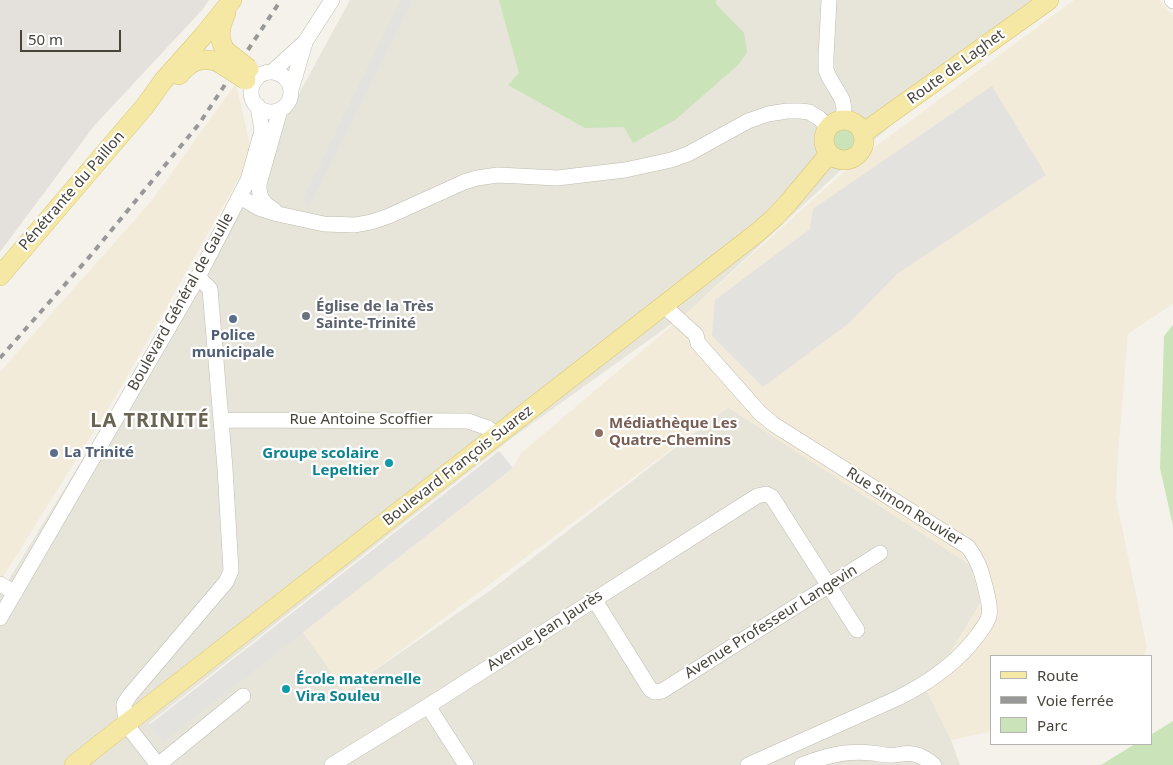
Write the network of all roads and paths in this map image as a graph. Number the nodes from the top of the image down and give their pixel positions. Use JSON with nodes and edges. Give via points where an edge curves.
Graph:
{"nodes":[{"id":1,"x":332,"y":0,"type":"edge"},
{"id":2,"x":829,"y":0,"type":"edge"},
{"id":3,"x":1049,"y":0,"type":"edge"},
{"id":4,"x":231,"y":1,"type":"edge"},
{"id":5,"x":305,"y":42,"type":"junction"},
{"id":6,"x":222,"y":56,"type":"junction"},
{"id":7,"x":257,"y":77,"type":"junction"},
{"id":8,"x":291,"y":90,"type":"junction"},
{"id":9,"x":145,"y":106,"type":"junction"},
{"id":10,"x":258,"y":106,"type":"junction"},
{"id":11,"x":280,"y":110,"type":"junction"},
{"id":12,"x":835,"y":123,"type":"junction"},
{"id":13,"x":864,"y":133,"type":"junction"},
{"id":14,"x":829,"y":154,"type":"junction"},
{"id":15,"x":240,"y":197,"type":"junction"},
{"id":16,"x":278,"y":214,"type":"junction"},
{"id":17,"x":0,"y":276,"type":"edge"},
{"id":18,"x":198,"y":276,"type":"junction"},
{"id":19,"x":663,"y":305,"type":"junction"},
{"id":20,"x":221,"y":420,"type":"junction"},
{"id":21,"x":497,"y":436,"type":"junction"},
{"id":22,"x":880,"y":553,"type":"dead end"},
{"id":23,"x":0,"y":584,"type":"edge"},
{"id":24,"x":829,"y":585,"type":"junction"},
{"id":25,"x":15,"y":592,"type":"junction"},
{"id":26,"x":594,"y":599,"type":"junction"},
{"id":27,"x":0,"y":618,"type":"edge"},
{"id":28,"x":857,"y":630,"type":"dead end"},
{"id":29,"x":243,"y":696,"type":"dead end"},
{"id":30,"x":428,"y":706,"type":"junction"},
{"id":31,"x":126,"y":724,"type":"junction"},
{"id":32,"x":74,"y":765,"type":"edge"},
{"id":33,"x":158,"y":765,"type":"edge"},
{"id":34,"x":332,"y":765,"type":"edge"},
{"id":35,"x":466,"y":765,"type":"edge"},
{"id":36,"x":748,"y":765,"type":"edge"},
{"id":37,"x":802,"y":765,"type":"edge"},
{"id":38,"x":934,"y":765,"type":"edge"}],
"edges":[{"from":1,"to":5,"type":"street"},
{"from":2,"to":12,"type":"street","via":[[826,70],[844,108]]},
{"from":3,"to":13,"type":"main road","name":"Route de Laghet"},
{"from":4,"to":6,"type":"main road","via":[[220,33]]},
{"from":4,"to":9,"type":"main road"},
{"from":5,"to":7,"type":"street"},
{"from":5,"to":8,"type":"street"},
{"from":6,"to":7,"type":"main road","bridge":true},
{"from":6,"to":9,"type":"main road","via":[[187,66],[168,88]]},
{"from":7,"to":8,"type":"street","via":[[277,73],[287,80]]},
{"from":7,"to":10,"type":"street","via":[[252,96]]},
{"from":8,"to":11,"type":"street","via":[[288,102]]},
{"from":9,"to":17,"type":"main road","name":"Pénétrante du Paillon"},
{"from":10,"to":11,"type":"street","via":[[268,111]]},
{"from":10,"to":15,"type":"street","name":"Boulevard Général de Gaulle","via":[[262,131]]},
{"from":11,"to":16,"type":"street","via":[[259,184],[259,194],[264,203]]},
{"from":12,"to":13,"type":"main road","via":[[855,122]]},
{"from":12,"to":14,"type":"main road","via":[[824,137]]},
{"from":12,"to":16,"type":"street","via":[[809,112],[768,114],[671,160],[625,170],[557,178],[498,175],[477,178],[371,222],[324,224]]},
{"from":13,"to":14,"type":"main road","via":[[864,146],[855,157],[842,160]]},
{"from":14,"to":19,"type":"main road","name":"Boulevard François Suarez","via":[[776,217]]},
{"from":15,"to":16,"type":"street","via":[[258,208]]},
{"from":15,"to":18,"type":"street","name":"Boulevard Général de Gaulle"},
{"from":18,"to":20,"type":"street","via":[[210,289]]},
{"from":18,"to":25,"type":"street","name":"Boulevard Général de Gaulle"},
{"from":19,"to":21,"type":"main road","name":"Boulevard François Suarez"},
{"from":19,"to":36,"type":"street","name":"Rue Simon Rouvier","via":[[696,335],[698,343],[764,409],[773,424],[968,547],[980,566],[990,608],[985,626],[970,645],[918,688]]},
{"from":20,"to":21,"type":"street","name":"Rue Antoine Scoffier","via":[[468,421],[488,428]]},
{"from":20,"to":31,"type":"street","via":[[231,571],[226,582],[124,704]]},
{"from":21,"to":31,"type":"main road","name":"Boulevard François Suarez"},
{"from":22,"to":24,"type":"street","name":"Avenue Professeur Langevin"},
{"from":23,"to":25,"type":"street"},
{"from":24,"to":26,"type":"street","name":"Avenue Jean Jaurès","via":[[772,497],[766,494],[757,496]]},
{"from":24,"to":26,"type":"street","name":"Avenue Professeur Langevin","via":[[662,692],[650,689]]},
{"from":24,"to":28,"type":"street"},
{"from":25,"to":27,"type":"street","name":"Boulevard Général de Gaulle"},
{"from":26,"to":30,"type":"street","name":"Avenue Jean Jaurès"},
{"from":29,"to":33,"type":"street"},
{"from":30,"to":34,"type":"street","name":"Avenue Jean Jaurès"},
{"from":30,"to":35,"type":"street"},
{"from":31,"to":32,"type":"main road","name":"Boulevard François Suarez"},
{"from":31,"to":33,"type":"street"},
{"from":37,"to":38,"type":"street","via":[[837,754],[859,752],[886,756],[914,754]]}]}
